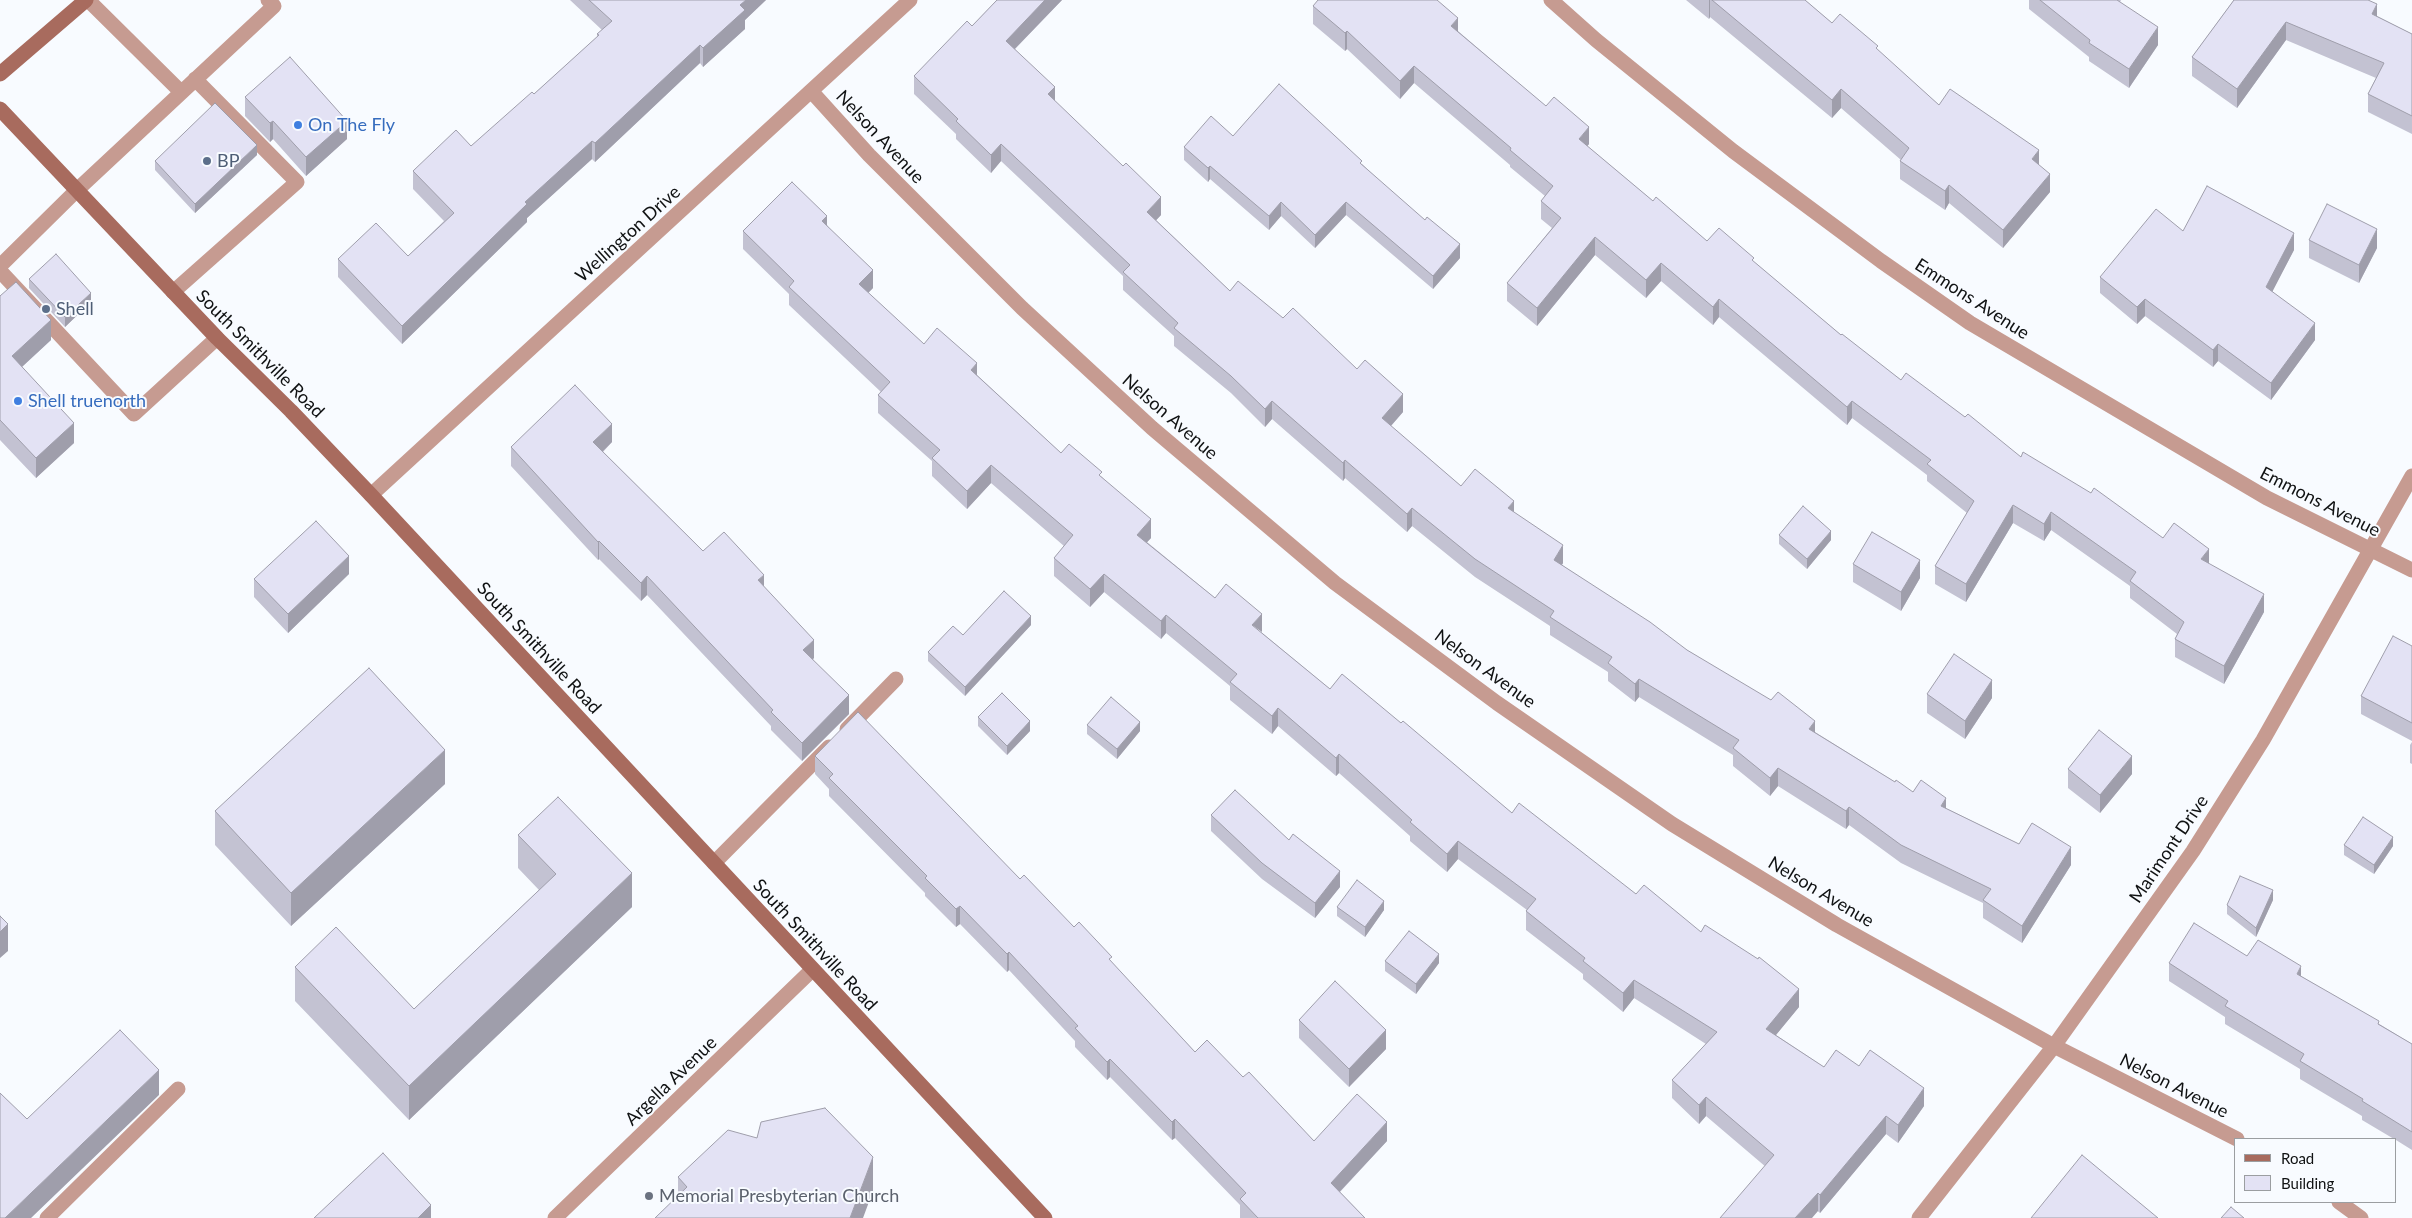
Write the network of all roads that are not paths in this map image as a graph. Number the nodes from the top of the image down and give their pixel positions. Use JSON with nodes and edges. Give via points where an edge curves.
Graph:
{"nodes":[{"id":1,"x":87,"y":0,"type":"edge"},
{"id":2,"x":268,"y":0,"type":"edge"},
{"id":3,"x":910,"y":0,"type":"edge"},
{"id":4,"x":1551,"y":0,"type":"edge"},
{"id":5,"x":0,"y":74,"type":"edge"},
{"id":6,"x":195,"y":79,"type":"junction"},
{"id":7,"x":181,"y":92,"type":"junction"},
{"id":8,"x":812,"y":92,"type":"junction"},
{"id":9,"x":0,"y":109,"type":"edge"},
{"id":10,"x":77,"y":190,"type":"junction"},
{"id":11,"x":0,"y":266,"type":"edge"},
{"id":12,"x":0,"y":271,"type":"edge"},
{"id":13,"x":173,"y":292,"type":"junction"},
{"id":14,"x":218,"y":338,"type":"junction"},
{"id":15,"x":2412,"y":476,"type":"edge"},
{"id":16,"x":371,"y":495,"type":"junction"},
{"id":17,"x":2372,"y":550,"type":"junction"},
{"id":18,"x":2412,"y":570,"type":"edge"},
{"id":19,"x":896,"y":680,"type":"dead end"},
{"id":20,"x":714,"y":863,"type":"junction"},
{"id":21,"x":812,"y":970,"type":"junction"},
{"id":22,"x":2054,"y":1046,"type":"junction"},
{"id":23,"x":178,"y":1089,"type":"dead end"},
{"id":24,"x":2235,"y":1138,"type":"edge"},
{"id":25,"x":2339,"y":1203,"type":"edge"},
{"id":26,"x":47,"y":1218,"type":"edge"},
{"id":27,"x":556,"y":1218,"type":"edge"},
{"id":28,"x":1045,"y":1218,"type":"edge"},
{"id":29,"x":1919,"y":1218,"type":"edge"},
{"id":30,"x":2361,"y":1218,"type":"edge"}],
"edges":[{"from":1,"to":5,"type":"main road"},
{"from":1,"to":7,"type":"street"},
{"from":2,"to":6,"type":"street","via":[[274,6]]},
{"from":3,"to":8,"type":"street","name":"Wellington Drive"},
{"from":4,"to":17,"type":"street","name":"Emmons Avenue","via":[[1733,151],[1970,323],[2267,498]]},
{"from":6,"to":7,"type":"street"},
{"from":6,"to":13,"type":"street","via":[[297,182]]},
{"from":7,"to":10,"type":"street"},
{"from":8,"to":16,"type":"street","name":"Wellington Drive"},
{"from":8,"to":22,"type":"street","name":"Nelson Avenue","via":[[869,155],[1022,308],[1152,428],[1335,583],[1497,703],[1672,824],[1837,925]]},
{"from":9,"to":10,"type":"main road","name":"South Smithville Road"},
{"from":10,"to":11,"type":"street"},
{"from":10,"to":13,"type":"main road","name":"South Smithville Road"},
{"from":12,"to":14,"type":"street","via":[[134,414]]},
{"from":13,"to":14,"type":"main road","name":"South Smithville Road"},
{"from":14,"to":16,"type":"main road","name":"South Smithville Road"},
{"from":15,"to":17,"type":"street","name":"Marimont Drive"},
{"from":16,"to":20,"type":"main road","name":"South Smithville Road"},
{"from":17,"to":18,"type":"street","name":"Emmons Avenue"},
{"from":17,"to":22,"type":"street","name":"Marimont Drive","via":[[2263,740],[2198,843]]},
{"from":19,"to":20,"type":"street"},
{"from":20,"to":21,"type":"main road","name":"South Smithville Road"},
{"from":21,"to":27,"type":"street","name":"Argella Avenue"},
{"from":21,"to":28,"type":"main road","name":"South Smithville Road"},
{"from":22,"to":24,"type":"street","name":"Nelson Avenue"},
{"from":22,"to":29,"type":"street","name":"Marimont Drive"},
{"from":23,"to":26,"type":"street"},
{"from":25,"to":30,"type":"street"}]}
